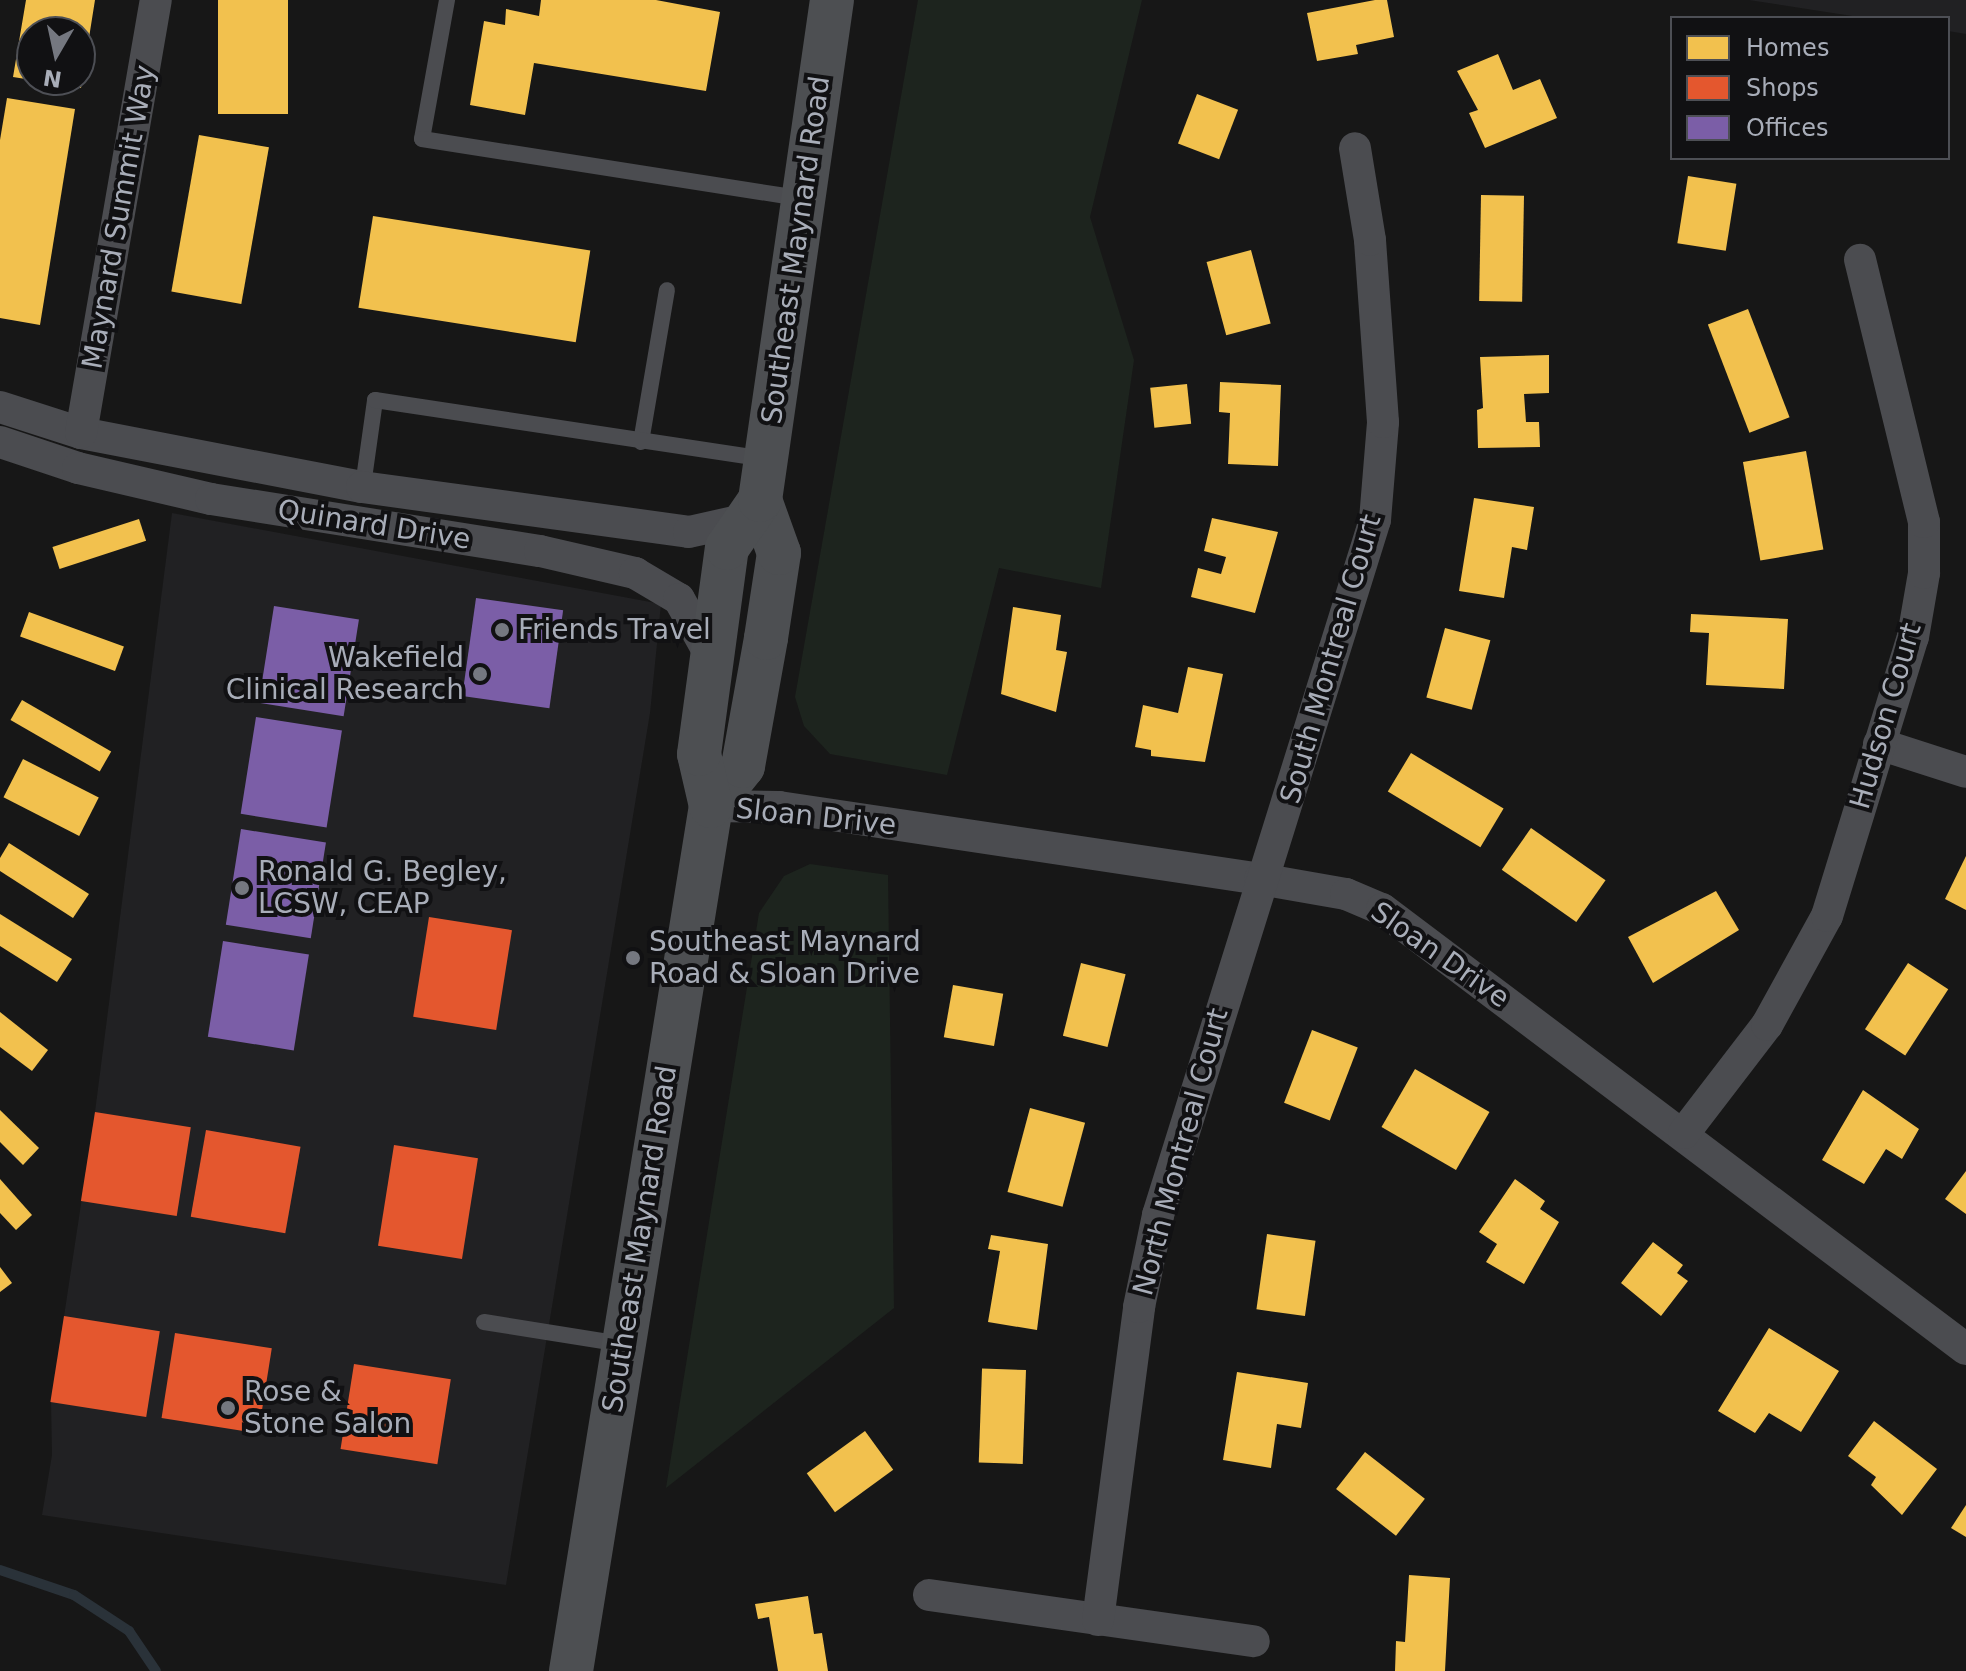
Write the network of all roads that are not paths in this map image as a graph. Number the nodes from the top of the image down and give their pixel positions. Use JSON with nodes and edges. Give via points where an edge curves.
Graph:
{"nodes":[{"id":1,"x":156,"y":0,"type":"edge"},
{"id":2,"x":447,"y":0,"type":"edge"},
{"id":3,"x":832,"y":0,"type":"edge"},
{"id":4,"x":1355,"y":148,"type":"dead end"},
{"id":5,"x":802,"y":199,"type":"junction"},
{"id":6,"x":1860,"y":260,"type":"dead end"},
{"id":7,"x":667,"y":290,"type":"dead end"},
{"id":8,"x":0,"y":407,"type":"edge"},
{"id":9,"x":81,"y":433,"type":"junction"},
{"id":10,"x":0,"y":442,"type":"edge"},
{"id":11,"x":641,"y":442,"type":"junction"},
{"id":12,"x":362,"y":487,"type":"junction"},
{"id":13,"x":756,"y":493,"type":"junction"},
{"id":14,"x":358,"y":522,"type":"junction"},
{"id":15,"x":712,"y":658,"type":"junction"},
{"id":16,"x":1879,"y":744,"type":"junction"},
{"id":17,"x":1966,"y":772,"type":"edge"},
{"id":18,"x":711,"y":806,"type":"junction"},
{"id":19,"x":1260,"y":879,"type":"junction"},
{"id":20,"x":1684,"y":1133,"type":"junction"},
{"id":21,"x":484,"y":1322,"type":"dead end"},
{"id":22,"x":623,"y":1344,"type":"junction"},
{"id":23,"x":1966,"y":1349,"type":"edge"},
{"id":24,"x":929,"y":1595,"type":"dead end"},
{"id":25,"x":1098,"y":1620,"type":"junction"},
{"id":26,"x":1254,"y":1641,"type":"dead end"},
{"id":27,"x":571,"y":1671,"type":"edge"}],
"edges":[{"from":1,"to":9,"type":"street","name":"Maynard Summit Way"},
{"from":2,"to":5,"type":"lane","via":[[422,139]]},
{"from":3,"to":5,"type":"main road","name":"Southeast Maynard Road"},
{"from":4,"to":19,"type":"street","name":"South Montreal Court","via":[[1370,240],[1383,422],[1375,520],[1289,808]]},
{"from":5,"to":13,"type":"main road","name":"Southeast Maynard Road"},
{"from":6,"to":16,"type":"street","name":"Hudson Court","via":[[1924,522],[1924,573],[1913,637]]},
{"from":7,"to":11,"type":"lane"},
{"from":8,"to":9,"type":"street","name":"Quinard Drive"},
{"from":9,"to":12,"type":"street","name":"Quinard Drive"},
{"from":10,"to":14,"type":"street","name":"Quinard Drive","via":[[78,468],[211,499]]},
{"from":11,"to":12,"type":"lane","via":[[375,400]]},
{"from":11,"to":13,"type":"lane"},
{"from":12,"to":13,"type":"street","name":"Quinard Drive","via":[[689,532]]},
{"from":12,"to":14,"type":"lane"},
{"from":13,"to":15,"type":"main road","name":"Southeast Maynard Road","via":[[728,540]]},
{"from":13,"to":18,"type":"main road","name":"Southeast Maynard Road","via":[[779,553],[743,766]]},
{"from":14,"to":15,"type":"street","name":"Quinard Drive","via":[[540,551],[635,573],[679,599]]},
{"from":15,"to":18,"type":"main road","name":"Southeast Maynard Road","via":[[699,754]]},
{"from":16,"to":17,"type":"street"},
{"from":16,"to":20,"type":"street","name":"Hudson Court","via":[[1827,916],[1767,1025]]},
{"from":18,"to":19,"type":"street","name":"Sloan Drive","via":[[779,807]]},
{"from":18,"to":22,"type":"main road","name":"Southeast Maynard Road"},
{"from":19,"to":20,"type":"street","name":"Sloan Drive","via":[[1346,894],[1382,909]]},
{"from":19,"to":25,"type":"street","name":"North Montreal Court","via":[[1158,1215],[1139,1307]]},
{"from":20,"to":23,"type":"street","name":"Sloan Drive"},
{"from":21,"to":22,"type":"lane"},
{"from":22,"to":27,"type":"main road","name":"Southeast Maynard Road"},
{"from":24,"to":25,"type":"street"},
{"from":25,"to":26,"type":"street"}]}
